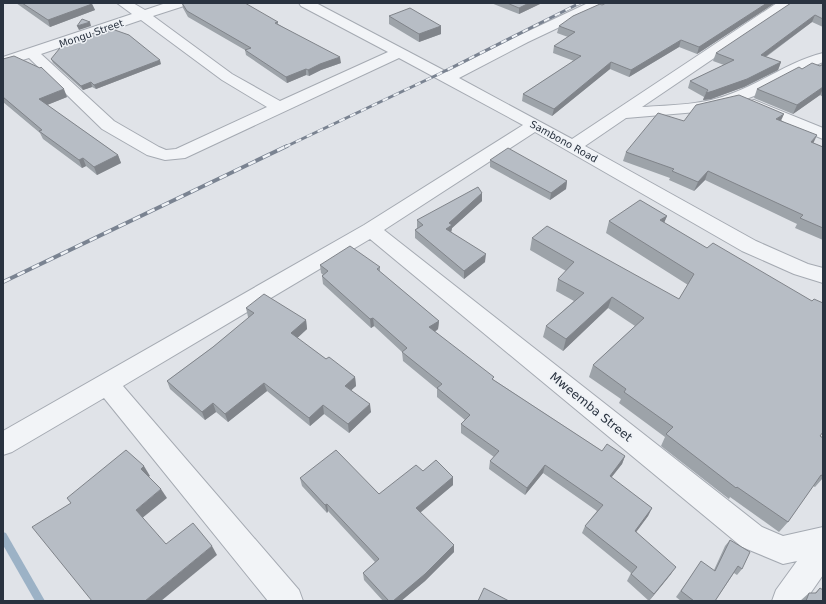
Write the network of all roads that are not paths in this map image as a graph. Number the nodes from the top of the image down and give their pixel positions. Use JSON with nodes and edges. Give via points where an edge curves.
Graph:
{"nodes":[{"id":1,"x":124,"y":3,"type":"edge"},
{"id":2,"x":179,"y":3,"type":"edge"},
{"id":3,"x":306,"y":3,"type":"edge"},
{"id":4,"x":599,"y":3,"type":"edge"},
{"id":5,"x":786,"y":3,"type":"edge"},
{"id":6,"x":143,"y":15,"type":"junction"},
{"id":7,"x":32,"y":53,"type":"junction"},
{"id":8,"x":398,"y":53,"type":"junction"},
{"id":9,"x":823,"y":57,"type":"edge"},
{"id":10,"x":3,"y":62,"type":"edge"},
{"id":11,"x":447,"y":78,"type":"junction"},
{"id":12,"x":737,"y":98,"type":"junction"},
{"id":13,"x":279,"y":107,"type":"junction"},
{"id":14,"x":623,"y":113,"type":"junction"},
{"id":15,"x":535,"y":125,"type":"junction"},
{"id":16,"x":823,"y":134,"type":"edge"},
{"id":17,"x":573,"y":146,"type":"junction"},
{"id":18,"x":371,"y":230,"type":"junction"},
{"id":19,"x":823,"y":276,"type":"edge"},
{"id":20,"x":106,"y":383,"type":"junction"},
{"id":21,"x":3,"y":444,"type":"edge"},
{"id":22,"x":823,"y":541,"type":"edge"},
{"id":23,"x":823,"y":550,"type":"edge"},
{"id":24,"x":288,"y":601,"type":"edge"},
{"id":25,"x":787,"y":601,"type":"edge"}],
"edges":[{"from":1,"to":6,"type":"street"},
{"from":2,"to":6,"type":"street","name":"Mongu Street"},
{"from":3,"to":8,"type":"street","name":"Sambono Road"},
{"from":4,"to":11,"type":"street"},
{"from":5,"to":14,"type":"street"},
{"from":6,"to":7,"type":"street","name":"Mongu Street"},
{"from":6,"to":13,"type":"street","via":[[227,77]]},
{"from":7,"to":10,"type":"street","name":"Mongu Street"},
{"from":7,"to":13,"type":"street","via":[[108,125],[153,151],[165,155],[179,154]]},
{"from":8,"to":11,"type":"street","name":"Sambono Road"},
{"from":8,"to":13,"type":"street"},
{"from":9,"to":12,"type":"street","via":[[803,64]]},
{"from":11,"to":15,"type":"street","name":"Sambono Road"},
{"from":12,"to":14,"type":"street","via":[[695,107]]},
{"from":12,"to":16,"type":"street"},
{"from":14,"to":17,"type":"street"},
{"from":15,"to":17,"type":"street","name":"Sambono Road"},
{"from":15,"to":18,"type":"street"},
{"from":17,"to":19,"type":"street","name":"Sambono Road","via":[[749,246]]},
{"from":18,"to":20,"type":"street"},
{"from":18,"to":22,"type":"street","name":"Mweemba Street","via":[[752,537],[783,550]]},
{"from":20,"to":21,"type":"street"},
{"from":20,"to":24,"type":"street"},
{"from":23,"to":25,"type":"street"}]}
